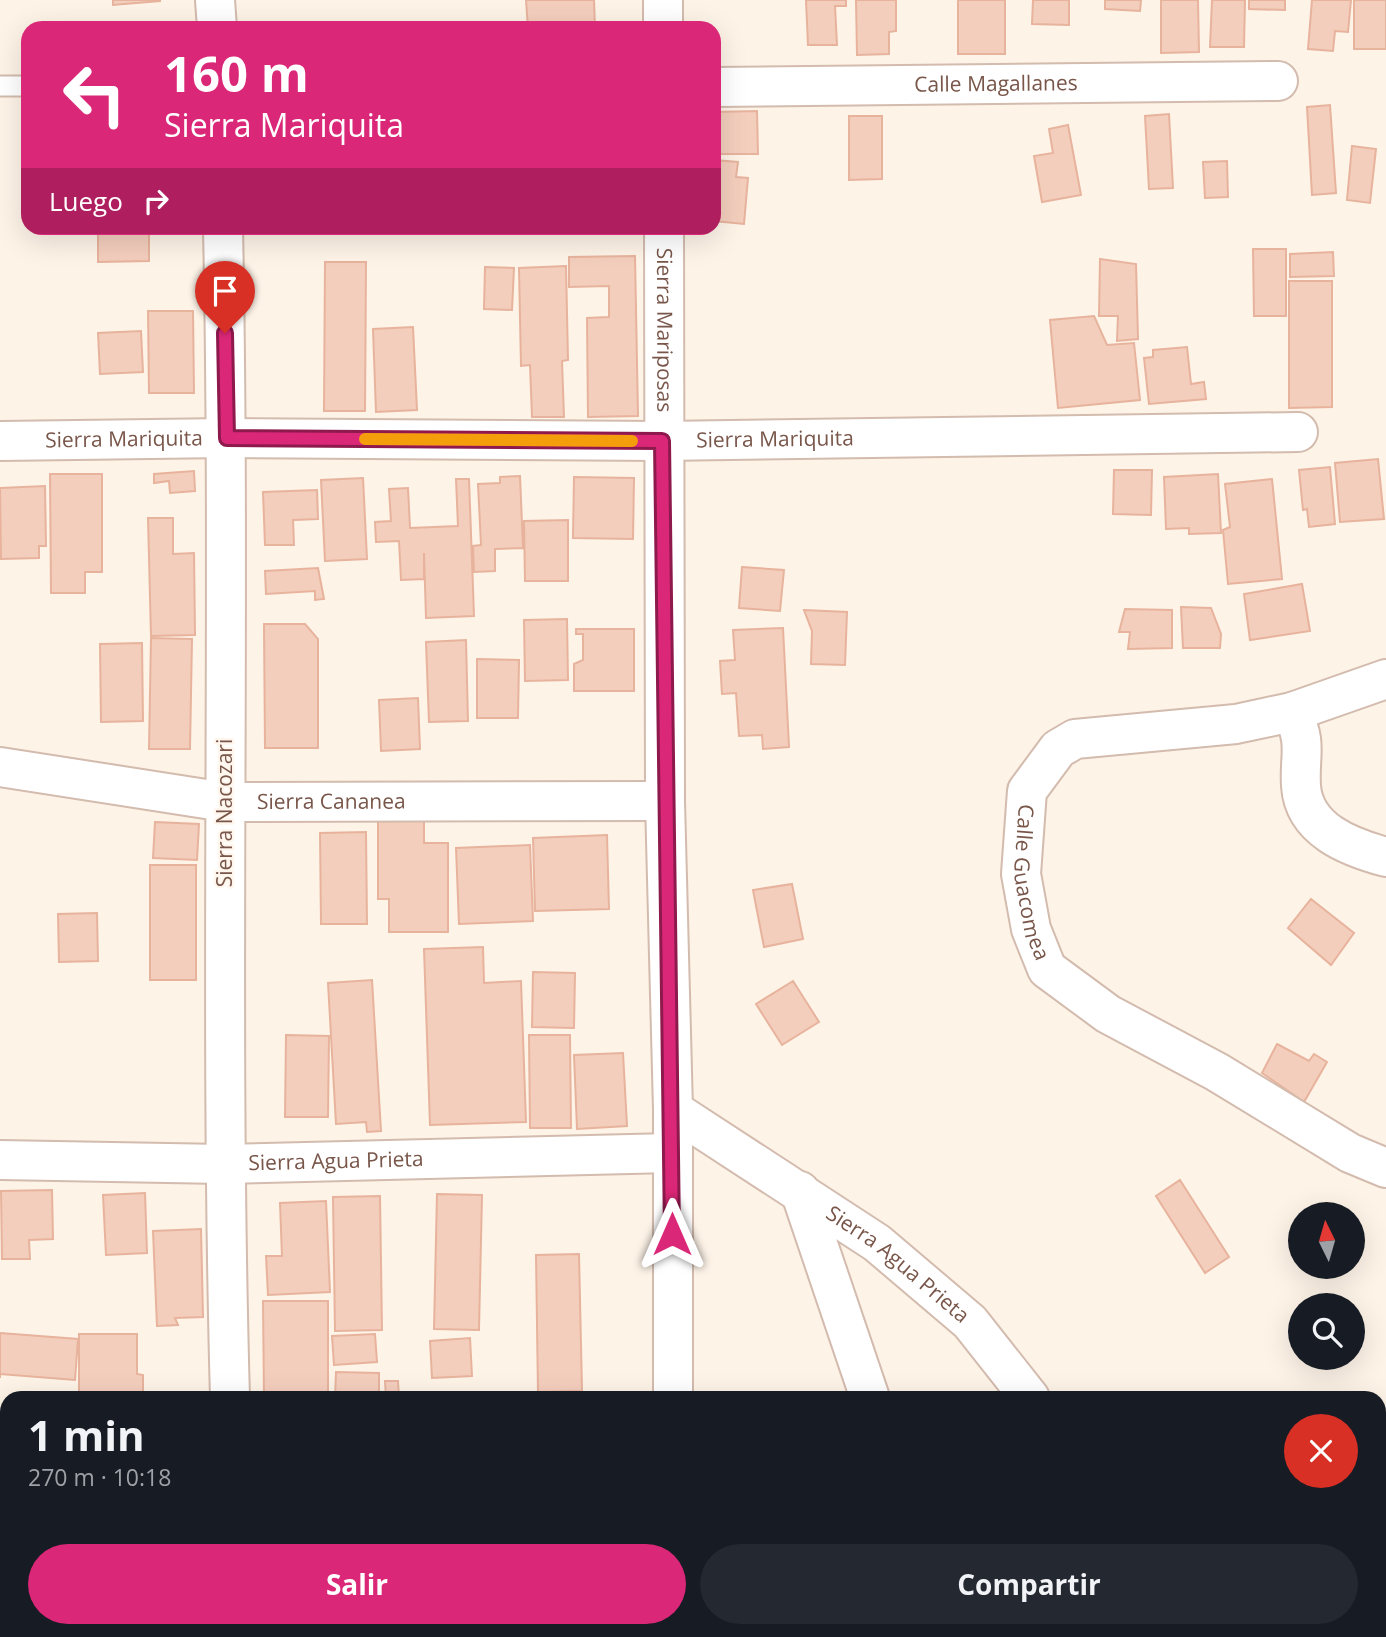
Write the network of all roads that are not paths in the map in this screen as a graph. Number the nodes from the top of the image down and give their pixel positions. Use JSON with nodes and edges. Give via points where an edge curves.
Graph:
{"nodes":[{"id":1,"x":215,"y":0,"type":"edge"},
{"id":2,"x":663,"y":0,"type":"edge"},
{"id":3,"x":216,"y":21,"type":"edge"},
{"id":4,"x":663,"y":21,"type":"edge"},
{"id":5,"x":1278,"y":81,"type":"dead end"},
{"id":6,"x":0,"y":86,"type":"edge"},
{"id":7,"x":21,"y":86,"type":"edge"},
{"id":8,"x":721,"y":87,"type":"edge"},
{"id":9,"x":223,"y":235,"type":"edge"},
{"id":10,"x":664,"y":235,"type":"edge"},
{"id":11,"x":1298,"y":432,"type":"dead end"},
{"id":12,"x":227,"y":438,"type":"junction"},
{"id":13,"x":0,"y":441,"type":"edge"},
{"id":14,"x":662,"y":441,"type":"junction"},
{"id":15,"x":1386,"y":679,"type":"edge"},
{"id":16,"x":1292,"y":712,"type":"junction"},
{"id":17,"x":0,"y":767,"type":"edge"},
{"id":18,"x":665,"y":801,"type":"junction"},
{"id":19,"x":225,"y":802,"type":"junction"},
{"id":20,"x":1386,"y":857,"type":"edge"},
{"id":21,"x":673,"y":1110,"type":"junction"},
{"id":22,"x":671,"y":1153,"type":"junction"},
{"id":23,"x":0,"y":1160,"type":"edge"},
{"id":24,"x":223,"y":1164,"type":"junction"},
{"id":25,"x":1386,"y":1168,"type":"edge"},
{"id":26,"x":800,"y":1191,"type":"junction"},
{"id":27,"x":230,"y":1391,"type":"edge"},
{"id":28,"x":673,"y":1391,"type":"edge"},
{"id":29,"x":868,"y":1391,"type":"edge"},
{"id":30,"x":1024,"y":1391,"type":"edge"}],
"edges":[{"from":1,"to":3,"type":"street"},
{"from":2,"to":4,"type":"street"},
{"from":5,"to":8,"type":"street","name":"Calle Magallanes"},
{"from":6,"to":7,"type":"lane"},
{"from":9,"to":12,"type":"street","name":"Sierra Nacozari"},
{"from":10,"to":14,"type":"street","name":"Sierra Mariposas"},
{"from":11,"to":14,"type":"street","name":"Sierra Mariquita"},
{"from":12,"to":13,"type":"street","name":"Sierra Mariquita"},
{"from":12,"to":14,"type":"street","name":"Sierra Mariquita"},
{"from":12,"to":19,"type":"street","name":"Sierra Nacozari"},
{"from":14,"to":18,"type":"street","name":"Sierra Mariposas"},
{"from":15,"to":16,"type":"street","name":"Calle Guacomea"},
{"from":16,"to":20,"type":"street","via":[[1303,745],[1304,804],[1315,822],[1354,847]]},
{"from":16,"to":25,"type":"street","name":"Calle Guacomea","via":[[1236,724],[1075,738],[1058,749],[1027,791],[1021,874],[1031,929],[1047,970],[1108,1014],[1217,1072],[1350,1153]]},
{"from":17,"to":19,"type":"street","name":"Sierra Cananea"},
{"from":18,"to":19,"type":"street","name":"Sierra Cananea"},
{"from":18,"to":21,"type":"street","name":"Sierra Mariposas"},
{"from":19,"to":24,"type":"street","name":"Sierra Nacozari"},
{"from":21,"to":22,"type":"street","name":"Sierra Mariposas"},
{"from":21,"to":26,"type":"street","name":"Sierra Agua Prieta"},
{"from":22,"to":24,"type":"street","name":"Sierra Agua Prieta"},
{"from":22,"to":28,"type":"street","name":"Sierra Mariposas"},
{"from":23,"to":24,"type":"street","name":"Sierra Agua Prieta"},
{"from":24,"to":27,"type":"street","name":"Sierra Nacozari"},
{"from":26,"to":29,"type":"street"},
{"from":26,"to":30,"type":"street","name":"Sierra Agua Prieta","via":[[877,1243],[970,1322]]}]}
